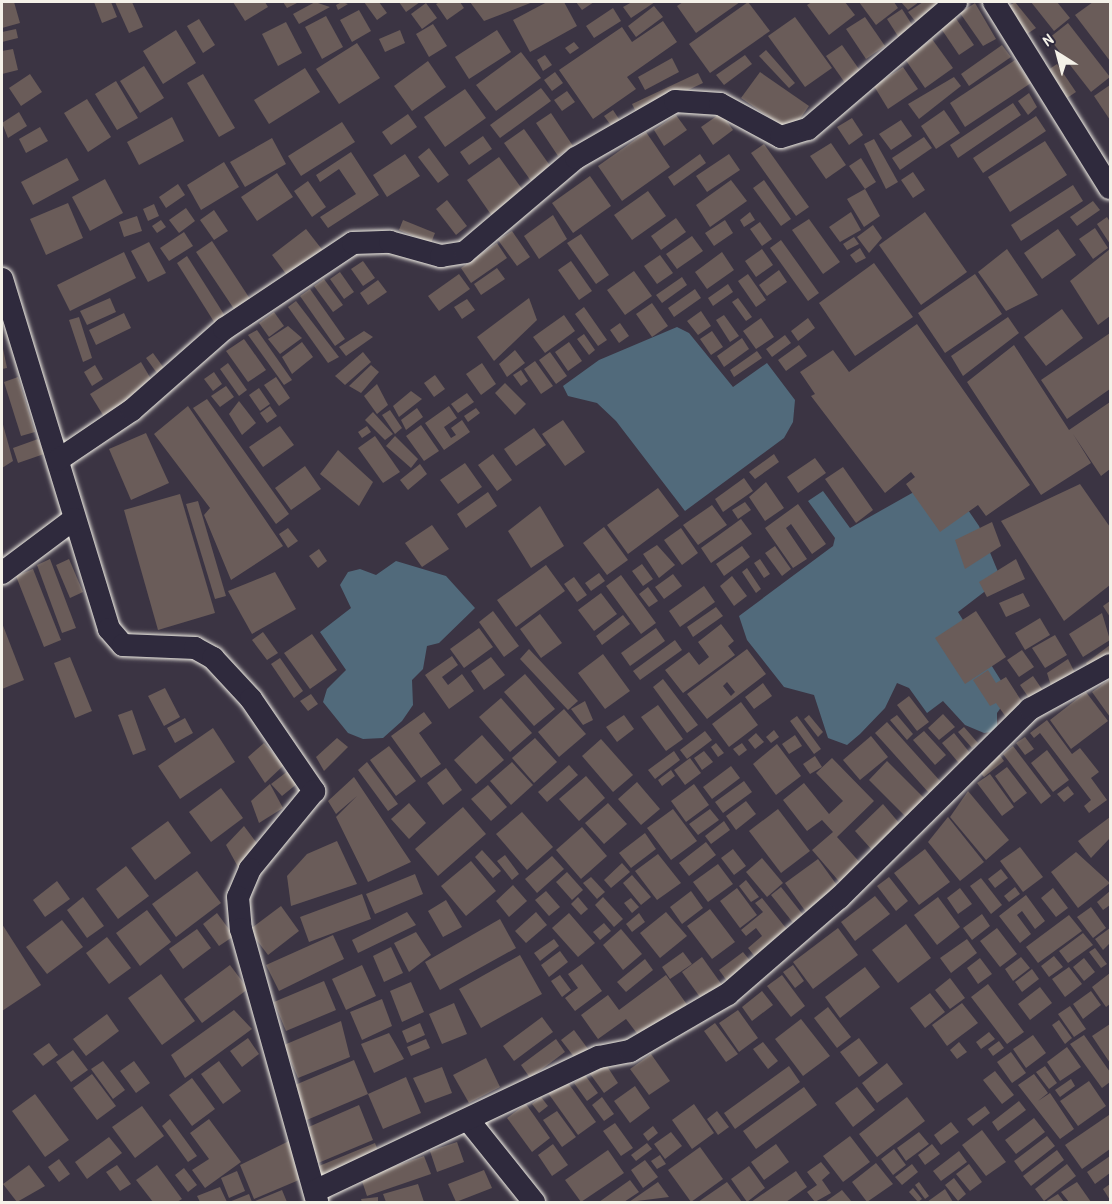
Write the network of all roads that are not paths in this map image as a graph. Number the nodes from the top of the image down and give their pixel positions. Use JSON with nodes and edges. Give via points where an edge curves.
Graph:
{"nodes":[{"id":1,"x":956,"y":2,"type":"edge"},
{"id":2,"x":994,"y":2,"type":"edge"},
{"id":3,"x":1110,"y":188,"type":"edge"},
{"id":4,"x":2,"y":279,"type":"edge"},
{"id":5,"x":58,"y":460,"type":"junction"},
{"id":6,"x":74,"y":519,"type":"junction"},
{"id":7,"x":2,"y":573,"type":"edge"},
{"id":8,"x":1110,"y":665,"type":"edge"},
{"id":9,"x":469,"y":1121,"type":"junction"},
{"id":10,"x":316,"y":1197,"type":"edge"},
{"id":11,"x":534,"y":1203,"type":"edge"}],
"edges":[{"from":1,"to":5,"type":"street","via":[[808,129],[781,137],[720,104],[675,101],[576,158],[465,252],[441,256],[390,242],[353,243],[224,329],[132,410]]},
{"from":2,"to":3,"type":"street"},
{"from":4,"to":5,"type":"street"},
{"from":5,"to":6,"type":"street"},
{"from":6,"to":7,"type":"street"},
{"from":6,"to":10,"type":"street","via":[[109,629],[123,645],[195,648],[213,658],[251,699],[314,791],[250,869],[238,897],[241,929]]},
{"from":8,"to":9,"type":"street","via":[[1030,709],[839,898],[728,994],[630,1051],[599,1057]]},
{"from":9,"to":10,"type":"street"},
{"from":9,"to":11,"type":"street"}]}
